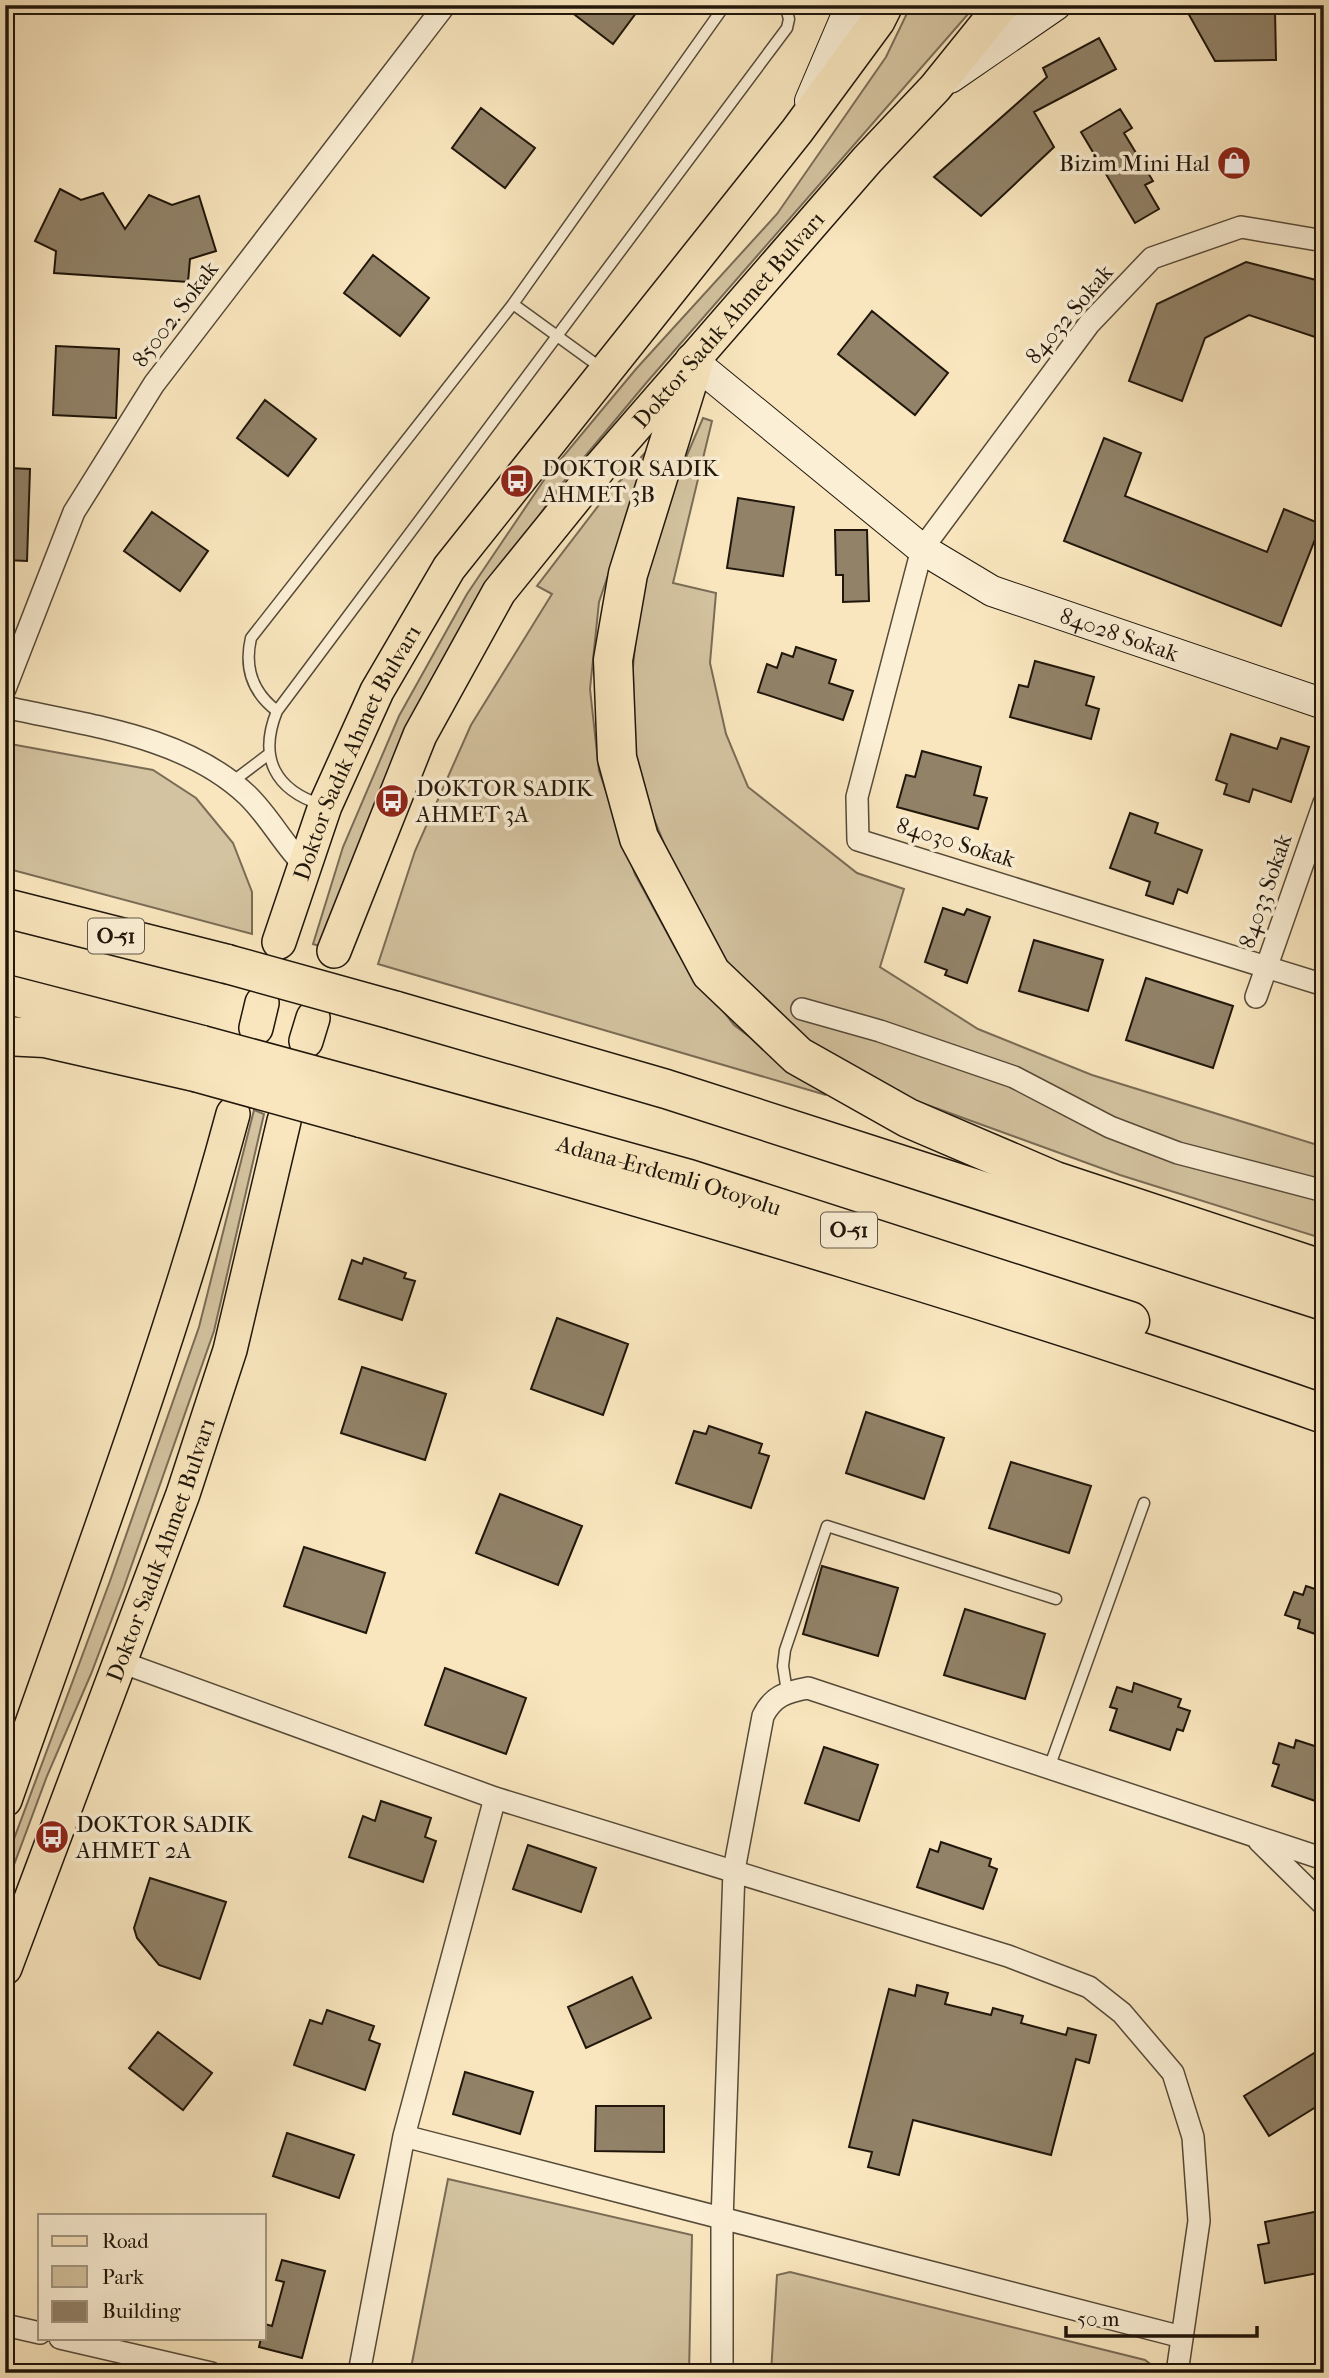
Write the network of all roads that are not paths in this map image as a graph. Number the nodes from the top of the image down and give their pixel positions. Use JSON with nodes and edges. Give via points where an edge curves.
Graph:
{"nodes":[{"id":1,"x":444,"y":5,"type":"edge"},
{"id":2,"x":725,"y":5,"type":"edge"},
{"id":3,"x":785,"y":5,"type":"edge"},
{"id":4,"x":851,"y":5,"type":"edge"},
{"id":5,"x":886,"y":5,"type":"edge"},
{"id":6,"x":1002,"y":5,"type":"edge"},
{"id":7,"x":1056,"y":5,"type":"edge"},
{"id":8,"x":935,"y":88,"type":"junction"},
{"id":9,"x":797,"y":131,"type":"junction"},
{"id":10,"x":1324,"y":241,"type":"edge"},
{"id":11,"x":513,"y":304,"type":"junction"},
{"id":12,"x":559,"y":337,"type":"junction"},
{"id":13,"x":694,"y":362,"type":"junction"},
{"id":14,"x":605,"y":370,"type":"junction"},
{"id":15,"x":922,"y":549,"type":"junction"},
{"id":16,"x":5,"y":689,"type":"edge"},
{"id":17,"x":1324,"y":704,"type":"edge"},
{"id":18,"x":5,"y":707,"type":"edge"},
{"id":19,"x":277,"y":711,"type":"junction"},
{"id":20,"x":269,"y":754,"type":"junction"},
{"id":21,"x":232,"y":782,"type":"junction"},
{"id":22,"x":1324,"y":803,"type":"edge"},
{"id":23,"x":325,"y":806,"type":"junction"},
{"id":24,"x":304,"y":866,"type":"junction"},
{"id":25,"x":5,"y":908,"type":"edge"},
{"id":26,"x":278,"y":942,"type":"dead end"},
{"id":27,"x":334,"y":951,"type":"dead end"},
{"id":28,"x":1267,"y":965,"type":"junction"},
{"id":29,"x":1324,"y":985,"type":"edge"},
{"id":30,"x":5,"y":994,"type":"edge"},
{"id":31,"x":1256,"y":997,"type":"dead end"},
{"id":32,"x":802,"y":1009,"type":"dead end"},
{"id":33,"x":5,"y":1037,"type":"edge"},
{"id":34,"x":198,"y":1059,"type":"junction"},
{"id":35,"x":364,"y":1104,"type":"junction"},
{"id":36,"x":233,"y":1114,"type":"dead end"},
{"id":37,"x":284,"y":1121,"type":"dead end"},
{"id":38,"x":1324,"y":1191,"type":"edge"},
{"id":39,"x":1324,"y":1270,"type":"edge"},
{"id":40,"x":1324,"y":1301,"type":"edge"},
{"id":41,"x":1324,"y":1389,"type":"edge"},
{"id":42,"x":1324,"y":1414,"type":"edge"},
{"id":43,"x":1144,"y":1503,"type":"dead end"},
{"id":44,"x":1056,"y":1599,"type":"dead end"},
{"id":45,"x":118,"y":1661,"type":"junction"},
{"id":46,"x":787,"y":1692,"type":"junction"},
{"id":47,"x":1049,"y":1768,"type":"junction"},
{"id":48,"x":6,"y":1795,"type":"edge"},
{"id":49,"x":495,"y":1798,"type":"junction"},
{"id":50,"x":1252,"y":1835,"type":"junction"},
{"id":51,"x":1324,"y":1859,"type":"edge"},
{"id":52,"x":734,"y":1870,"type":"junction"},
{"id":53,"x":1324,"y":1905,"type":"edge"},
{"id":54,"x":5,"y":1968,"type":"edge"},
{"id":55,"x":404,"y":2136,"type":"junction"},
{"id":56,"x":722,"y":2221,"type":"junction"},
{"id":57,"x":5,"y":2325,"type":"edge"},
{"id":58,"x":38,"y":2333,"type":"edge"},
{"id":59,"x":1182,"y":2337,"type":"junction"},
{"id":60,"x":69,"y":2340,"type":"edge"},
{"id":61,"x":211,"y":2373,"type":"edge"},
{"id":62,"x":359,"y":2373,"type":"edge"},
{"id":63,"x":722,"y":2373,"type":"edge"},
{"id":64,"x":1177,"y":2373,"type":"edge"}],
"edges":[{"from":1,"to":16,"type":"street","name":"85002. Sokak","via":[[154,384],[74,512]]},
{"from":2,"to":11,"type":"lane"},
{"from":3,"to":12,"type":"lane","via":[[787,28]]},
{"from":4,"to":9,"type":"street"},
{"from":5,"to":9,"type":"main road","name":"Doktor Sadık Ahmet Bulvarı"},
{"from":6,"to":8,"type":"main road","name":"Doktor Sadık Ahmet Bulvarı"},
{"from":7,"to":8,"type":"street"},
{"from":8,"to":13,"type":"main road","name":"Doktor Sadık Ahmet Bulvarı","via":[[867,160]]},
{"from":9,"to":14,"type":"main road","name":"Doktor Sadık Ahmet Bulvarı"},
{"from":10,"to":15,"type":"street","name":"84032 Sokak","via":[[1241,227],[1152,258],[1089,324]]},
{"from":11,"to":12,"type":"lane"},
{"from":11,"to":19,"type":"lane","via":[[251,638],[248,666],[252,681]]},
{"from":12,"to":14,"type":"lane"},
{"from":12,"to":19,"type":"lane"},
{"from":13,"to":15,"type":"street","name":"84028 Sokak"},
{"from":13,"to":27,"type":"main road","name":"Doktor Sadık Ahmet Bulvarı","via":[[601,466],[499,592],[420,735]]},
{"from":13,"to":39,"type":"highway","via":[[628,574],[613,660],[618,758],[639,838],[711,973],[798,1056],[908,1118],[1055,1181]]},
{"from":14,"to":23,"type":"main road","name":"Doktor Sadık Ahmet Bulvarı","via":[[449,568],[377,691]]},
{"from":15,"to":17,"type":"street","name":"84028 Sokak","via":[[992,591]]},
{"from":15,"to":28,"type":"street","name":"84030 Sokak","via":[[857,797],[858,840]]},
{"from":18,"to":21,"type":"street","via":[[170,747]]},
{"from":19,"to":20,"type":"lane"},
{"from":20,"to":21,"type":"lane"},
{"from":20,"to":23,"type":"lane","via":[[273,768],[291,791]]},
{"from":21,"to":24,"type":"street","via":[[265,814]]},
{"from":22,"to":28,"type":"street","name":"84033 Sokak"},
{"from":23,"to":24,"type":"main road","name":"Doktor Sadık Ahmet Bulvarı"},
{"from":24,"to":26,"type":"main road","name":"Doktor Sadık Ahmet Bulvarı"},
{"from":25,"to":40,"type":"highway","number":"O-51","bridge":true,"via":[[227,964],[666,1088]]},
{"from":28,"to":29,"type":"street","name":"84030 Sokak"},
{"from":28,"to":31,"type":"street","name":"84033 Sokak"},
{"from":30,"to":34,"type":"highway","name":"Adana-Erdemli Otoyolu","number":"O-51"},
{"from":32,"to":38,"type":"street","via":[[1014,1077],[1110,1127],[1178,1153]]},
{"from":33,"to":34,"type":"highway","via":[[45,1038]]},
{"from":34,"to":35,"type":"highway","name":"Adana-Erdemli Otoyolu","number":"O-51","bridge":true},
{"from":35,"to":41,"type":"highway","name":"Adana-Erdemli Otoyolu","number":"O-51","via":[[689,1179],[1166,1332]]},
{"from":35,"to":42,"type":"highway"},
{"from":36,"to":48,"type":"main road","via":[[100,1537]]},
{"from":37,"to":45,"type":"main road","name":"Doktor Sadık Ahmet Bulvarı","via":[[230,1350],[183,1494]]},
{"from":43,"to":47,"type":"lane"},
{"from":44,"to":46,"type":"lane","via":[[827,1526],[785,1650]]},
{"from":45,"to":49,"type":"street"},
{"from":45,"to":54,"type":"main road","name":"Doktor Sadık Ahmet Bulvarı"},
{"from":46,"to":47,"type":"street","via":[[808,1688]]},
{"from":46,"to":52,"type":"street","via":[[771,1701],[763,1716]]},
{"from":47,"to":50,"type":"street"},
{"from":49,"to":52,"type":"street"},
{"from":49,"to":55,"type":"street"},
{"from":50,"to":51,"type":"street"},
{"from":50,"to":53,"type":"street"},
{"from":52,"to":56,"type":"street"},
{"from":52,"to":59,"type":"street","via":[[1008,1956],[1089,1987],[1122,2012],[1172,2073],[1194,2137],[1199,2221]]},
{"from":55,"to":56,"type":"street"},
{"from":55,"to":62,"type":"street"},
{"from":56,"to":59,"type":"street"},
{"from":56,"to":63,"type":"street"},
{"from":57,"to":58,"type":"street"},
{"from":59,"to":64,"type":"street"},
{"from":60,"to":61,"type":"street"}]}
